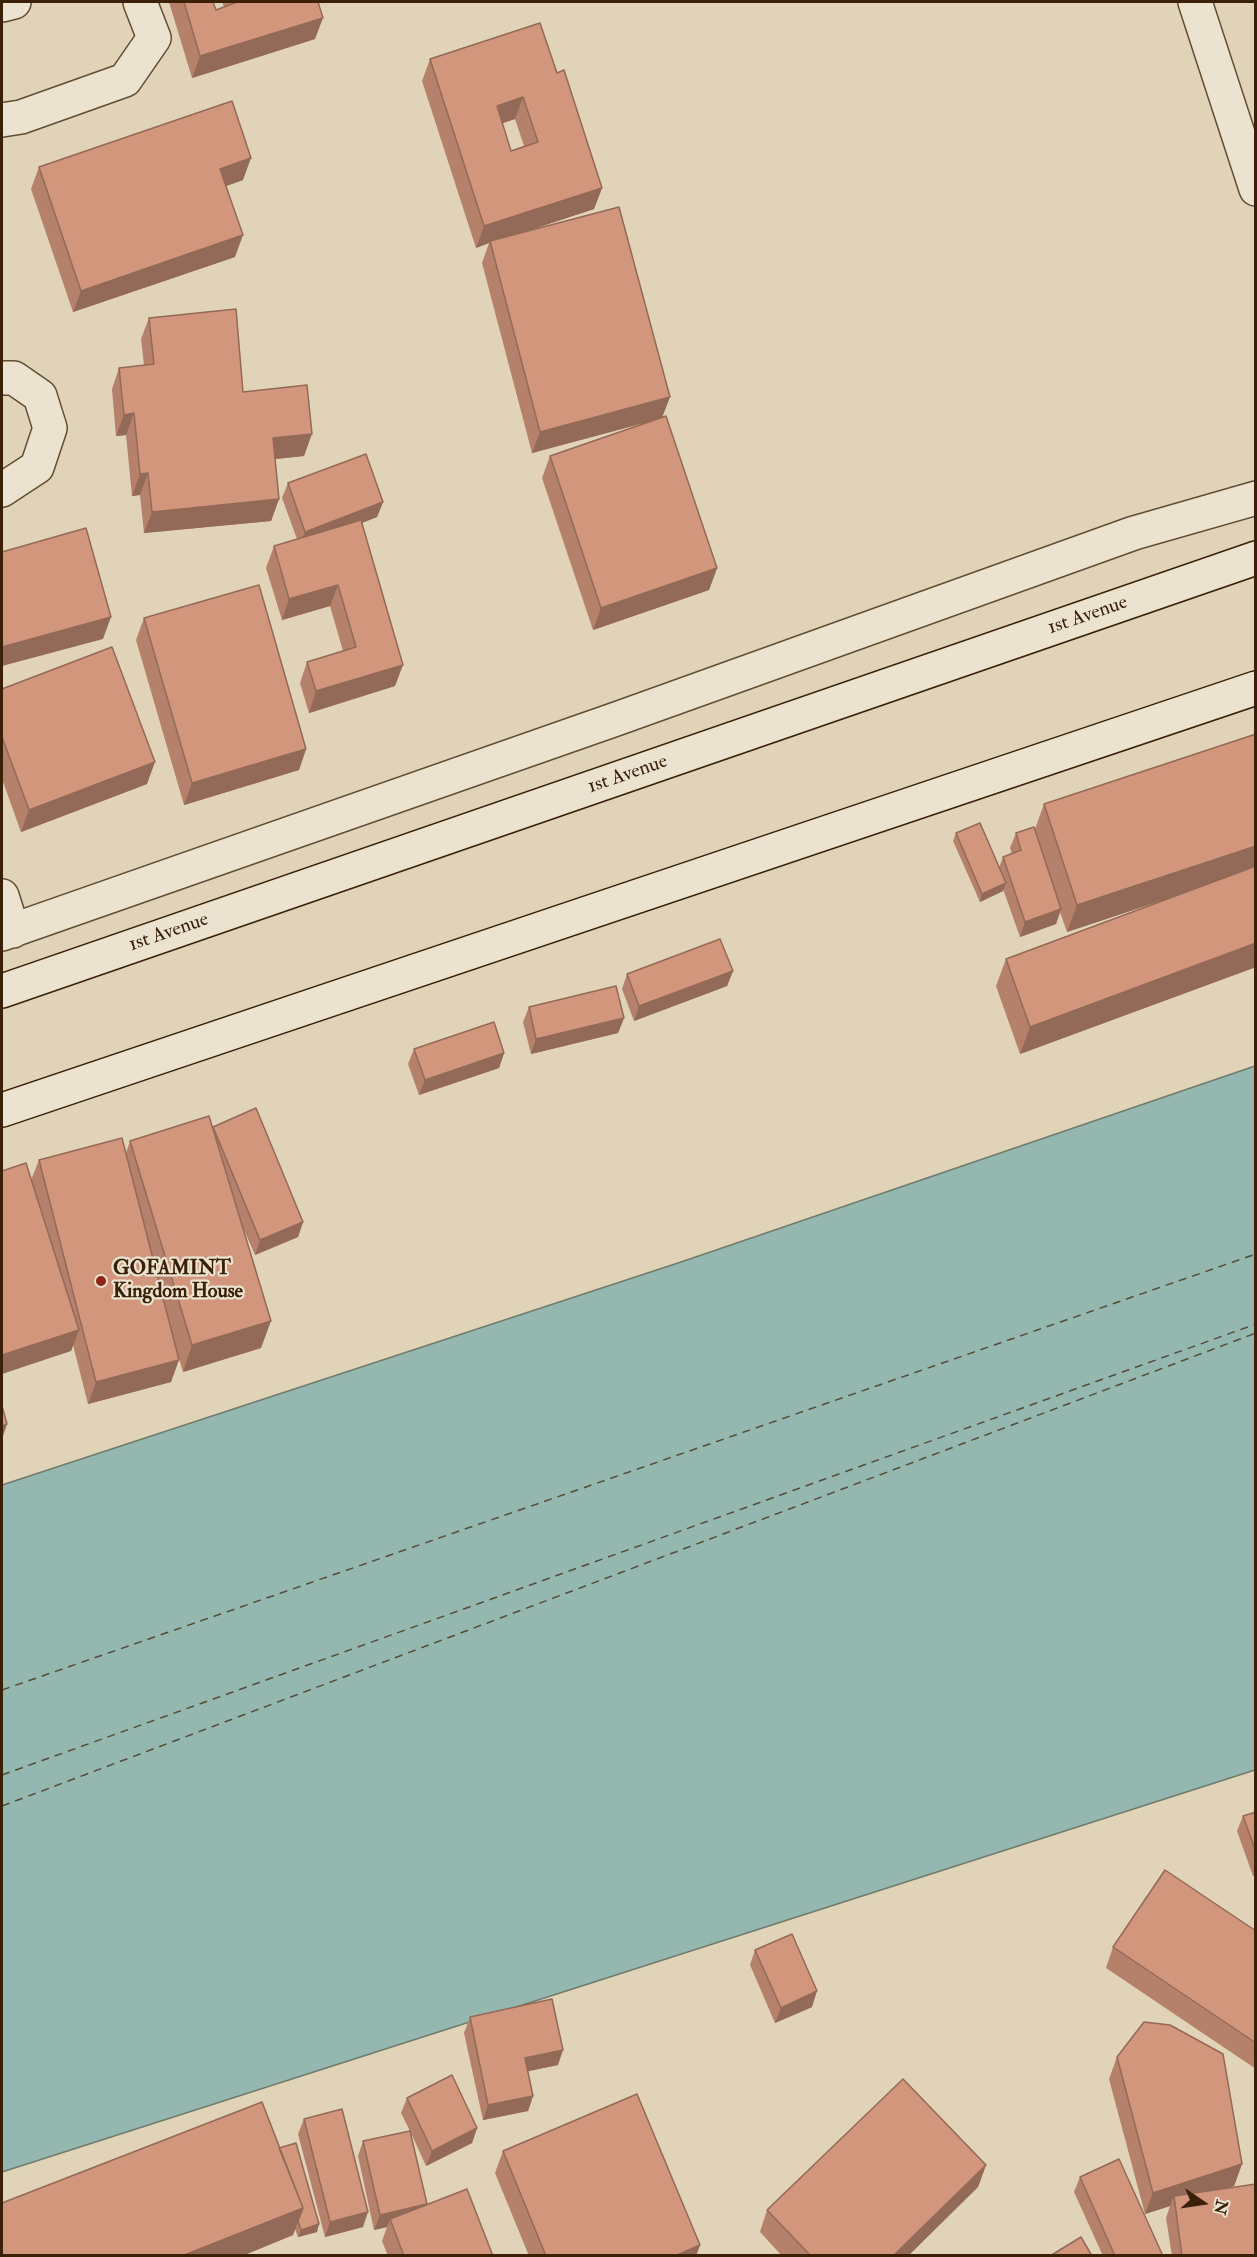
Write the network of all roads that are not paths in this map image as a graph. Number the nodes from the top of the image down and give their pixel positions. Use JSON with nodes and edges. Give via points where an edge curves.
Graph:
{"nodes":[{"id":1,"x":14,"y":2,"type":"edge"},
{"id":2,"x":140,"y":2,"type":"edge"},
{"id":3,"x":1195,"y":2,"type":"edge"},
{"id":4,"x":2,"y":5,"type":"edge"},
{"id":5,"x":2,"y":120,"type":"edge"},
{"id":6,"x":1256,"y":189,"type":"edge"},
{"id":7,"x":2,"y":378,"type":"edge"},
{"id":8,"x":2,"y":490,"type":"edge"},
{"id":9,"x":1256,"y":498,"type":"edge"},
{"id":10,"x":1256,"y":558,"type":"edge"},
{"id":11,"x":1256,"y":688,"type":"edge"},
{"id":12,"x":2,"y":896,"type":"edge"},
{"id":13,"x":7,"y":932,"type":"edge"},
{"id":14,"x":2,"y":991,"type":"edge"},
{"id":15,"x":2,"y":1110,"type":"edge"}],
"edges":[{"from":1,"to":4,"type":"main road"},
{"from":2,"to":5,"type":"main road","via":[[154,38],[125,80],[21,117]]},
{"from":3,"to":6,"type":"main road"},
{"from":7,"to":8,"type":"main road","via":[[14,378],[40,396],[50,428],[37,467]]},
{"from":9,"to":13,"type":"main road","via":[[1134,533]]},
{"from":10,"to":14,"type":"main road","name":"1st Avenue"},
{"from":11,"to":15,"type":"main road"},
{"from":12,"to":13,"type":"main road"}]}
